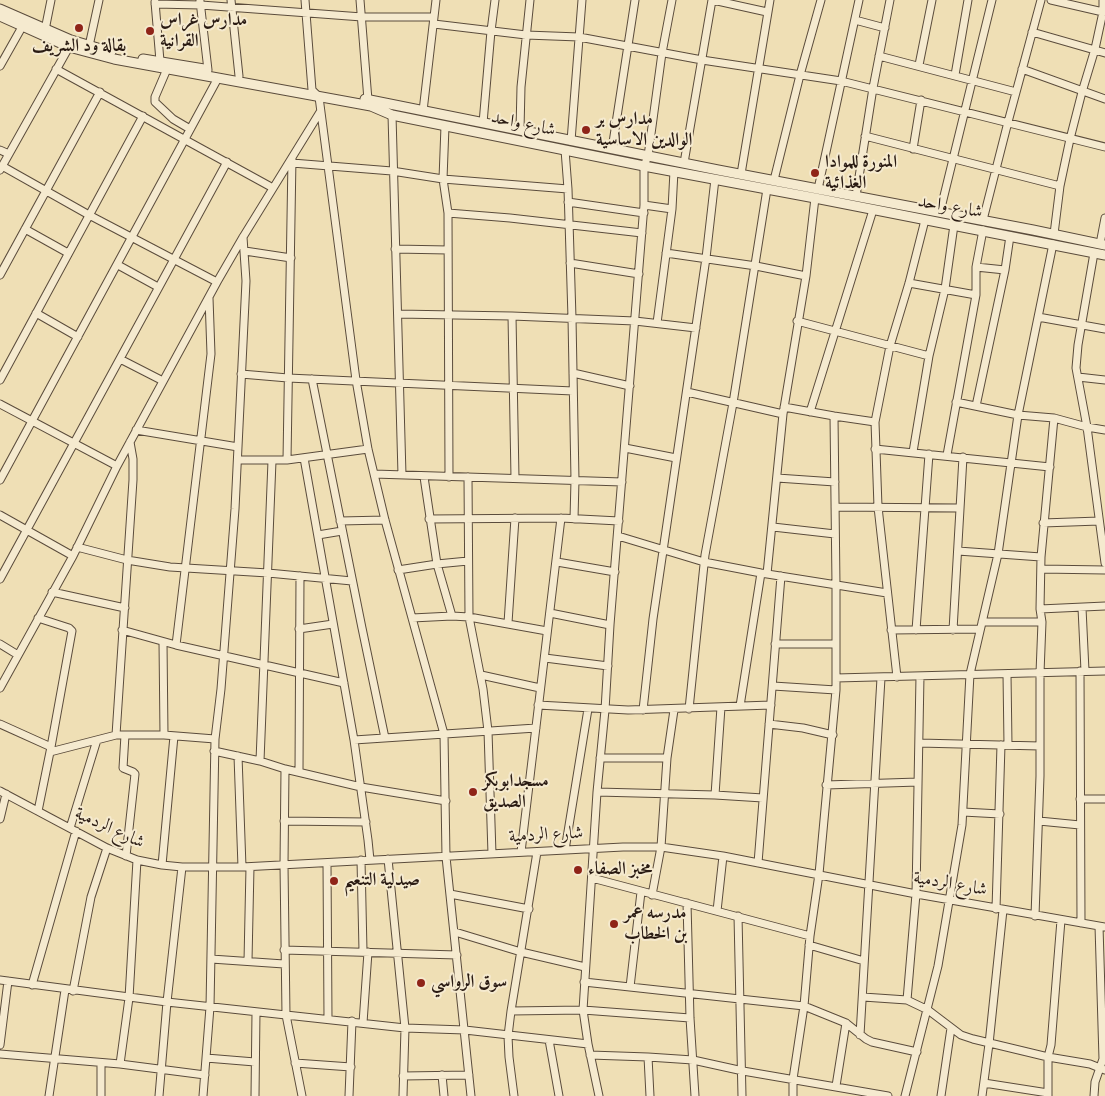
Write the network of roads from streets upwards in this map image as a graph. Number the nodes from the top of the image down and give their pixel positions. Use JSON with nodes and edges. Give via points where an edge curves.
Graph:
{"nodes":[{"id":1,"x":51,"y":0,"type":"edge"},
{"id":2,"x":99,"y":0,"type":"edge"},
{"id":3,"x":306,"y":0,"type":"edge"},
{"id":4,"x":360,"y":0,"type":"edge"},
{"id":5,"x":436,"y":0,"type":"edge"},
{"id":6,"x":495,"y":0,"type":"edge"},
{"id":7,"x":530,"y":0,"type":"edge"},
{"id":8,"x":582,"y":0,"type":"edge"},
{"id":9,"x":635,"y":0,"type":"edge"},
{"id":10,"x":672,"y":0,"type":"edge"},
{"id":11,"x":713,"y":0,"type":"edge"},
{"id":12,"x":770,"y":0,"type":"edge"},
{"id":13,"x":821,"y":0,"type":"edge"},
{"id":14,"x":859,"y":0,"type":"edge"},
{"id":15,"x":889,"y":0,"type":"edge"},
{"id":16,"x":932,"y":0,"type":"edge"},
{"id":17,"x":968,"y":0,"type":"edge"},
{"id":18,"x":992,"y":0,"type":"edge"},
{"id":19,"x":1041,"y":0,"type":"edge"},
{"id":20,"x":1051,"y":0,"type":"edge"},
{"id":21,"x":1103,"y":0,"type":"edge"},
{"id":22,"x":155,"y":2,"type":"edge"},
{"id":23,"x":201,"y":2,"type":"edge"},
{"id":24,"x":231,"y":4,"type":"edge"},
{"id":25,"x":0,"y":9,"type":"edge"},
{"id":26,"x":306,"y":12,"type":"junction"},
{"id":27,"x":768,"y":12,"type":"junction"},
{"id":28,"x":1103,"y":12,"type":"junction"},
{"id":29,"x":0,"y":16,"type":"edge"},
{"id":30,"x":362,"y":16,"type":"junction"},
{"id":31,"x":855,"y":20,"type":"junction"},
{"id":32,"x":434,"y":21,"type":"junction"},
{"id":33,"x":22,"y":27,"type":"junction"},
{"id":34,"x":885,"y":28,"type":"junction"},
{"id":35,"x":45,"y":30,"type":"junction"},
{"id":36,"x":491,"y":31,"type":"junction"},
{"id":37,"x":1032,"y":32,"type":"junction"},
{"id":38,"x":526,"y":34,"type":"junction"},
{"id":39,"x":579,"y":37,"type":"junction"},
{"id":40,"x":89,"y":46,"type":"junction"},
{"id":41,"x":628,"y":46,"type":"junction"},
{"id":42,"x":69,"y":47,"type":"junction"},
{"id":43,"x":1095,"y":49,"type":"junction"},
{"id":44,"x":662,"y":53,"type":"junction"},
{"id":45,"x":1105,"y":53,"type":"edge"},
{"id":46,"x":879,"y":56,"type":"junction"},
{"id":47,"x":702,"y":60,"type":"junction"},
{"id":48,"x":158,"y":63,"type":"junction"},
{"id":49,"x":919,"y":65,"type":"junction"},
{"id":50,"x":0,"y":66,"type":"edge"},
{"id":51,"x":56,"y":69,"type":"junction"},
{"id":52,"x":167,"y":69,"type":"junction"},
{"id":53,"x":758,"y":69,"type":"junction"},
{"id":54,"x":1022,"y":69,"type":"junction"},
{"id":55,"x":208,"y":70,"type":"junction"},
{"id":56,"x":800,"y":75,"type":"junction"},
{"id":57,"x":955,"y":75,"type":"junction"},
{"id":58,"x":238,"y":76,"type":"junction"},
{"id":59,"x":218,"y":78,"type":"junction"},
{"id":60,"x":972,"y":80,"type":"junction"},
{"id":61,"x":841,"y":81,"type":"junction"},
{"id":62,"x":873,"y":88,"type":"junction"},
{"id":63,"x":312,"y":90,"type":"junction"},
{"id":64,"x":100,"y":92,"type":"junction"},
{"id":65,"x":1016,"y":92,"type":"junction"},
{"id":66,"x":1082,"y":92,"type":"junction"},
{"id":67,"x":319,"y":96,"type":"junction"},
{"id":68,"x":1105,"y":99,"type":"edge"},
{"id":69,"x":368,"y":100,"type":"junction"},
{"id":70,"x":921,"y":100,"type":"junction"},
{"id":71,"x":423,"y":111,"type":"junction"},
{"id":72,"x":964,"y":111,"type":"junction"},
{"id":73,"x":320,"y":112,"type":"junction"},
{"id":74,"x":392,"y":115,"type":"junction"},
{"id":75,"x":143,"y":116,"type":"junction"},
{"id":76,"x":483,"y":122,"type":"junction"},
{"id":77,"x":1008,"y":122,"type":"junction"},
{"id":78,"x":445,"y":126,"type":"junction"},
{"id":79,"x":190,"y":128,"type":"junction"},
{"id":80,"x":520,"y":130,"type":"junction"},
{"id":81,"x":865,"y":136,"type":"junction"},
{"id":82,"x":185,"y":139,"type":"junction"},
{"id":83,"x":1070,"y":139,"type":"junction"},
{"id":84,"x":571,"y":140,"type":"junction"},
{"id":85,"x":1105,"y":147,"type":"edge"},
{"id":86,"x":612,"y":149,"type":"junction"},
{"id":87,"x":913,"y":149,"type":"junction"},
{"id":88,"x":0,"y":150,"type":"edge"},
{"id":89,"x":565,"y":150,"type":"junction"},
{"id":90,"x":8,"y":154,"type":"junction"},
{"id":91,"x":648,"y":156,"type":"junction"},
{"id":92,"x":292,"y":160,"type":"junction"},
{"id":93,"x":953,"y":160,"type":"junction"},
{"id":94,"x":226,"y":162,"type":"junction"},
{"id":95,"x":684,"y":163,"type":"junction"},
{"id":96,"x":327,"y":165,"type":"junction"},
{"id":97,"x":644,"y":166,"type":"junction"},
{"id":98,"x":1,"y":168,"type":"edge"},
{"id":99,"x":996,"y":169,"type":"junction"},
{"id":100,"x":392,"y":171,"type":"junction"},
{"id":101,"x":674,"y":172,"type":"junction"},
{"id":102,"x":741,"y":174,"type":"junction"},
{"id":103,"x":443,"y":179,"type":"junction"},
{"id":104,"x":715,"y":179,"type":"junction"},
{"id":105,"x":774,"y":180,"type":"junction"},
{"id":106,"x":1060,"y":186,"type":"junction"},
{"id":107,"x":273,"y":188,"type":"junction"},
{"id":108,"x":568,"y":189,"type":"junction"},
{"id":109,"x":767,"y":189,"type":"junction"},
{"id":110,"x":47,"y":190,"type":"junction"},
{"id":111,"x":816,"y":193,"type":"junction"},
{"id":112,"x":856,"y":196,"type":"junction"},
{"id":113,"x":568,"y":202,"type":"junction"},
{"id":114,"x":644,"y":209,"type":"junction"},
{"id":115,"x":672,"y":209,"type":"junction"},
{"id":116,"x":873,"y":210,"type":"junction"},
{"id":117,"x":940,"y":212,"type":"junction"},
{"id":118,"x":448,"y":213,"type":"junction"},
{"id":119,"x":89,"y":214,"type":"junction"},
{"id":120,"x":1105,"y":218,"type":"edge"},
{"id":121,"x":925,"y":220,"type":"junction"},
{"id":122,"x":984,"y":220,"type":"junction"},
{"id":123,"x":569,"y":224,"type":"junction"},
{"id":124,"x":954,"y":225,"type":"junction"},
{"id":125,"x":25,"y":229,"type":"junction"},
{"id":126,"x":983,"y":230,"type":"junction"},
{"id":127,"x":642,"y":233,"type":"junction"},
{"id":128,"x":1054,"y":234,"type":"junction"},
{"id":129,"x":1010,"y":236,"type":"junction"},
{"id":130,"x":133,"y":237,"type":"junction"},
{"id":131,"x":243,"y":237,"type":"junction"},
{"id":132,"x":1053,"y":244,"type":"junction"},
{"id":133,"x":1103,"y":245,"type":"edge"},
{"id":134,"x":396,"y":249,"type":"junction"},
{"id":135,"x":448,"y":250,"type":"junction"},
{"id":136,"x":245,"y":251,"type":"junction"},
{"id":137,"x":68,"y":253,"type":"junction"},
{"id":138,"x":666,"y":253,"type":"junction"},
{"id":139,"x":1094,"y":253,"type":"junction"},
{"id":140,"x":1105,"y":256,"type":"edge"},
{"id":141,"x":292,"y":258,"type":"junction"},
{"id":142,"x":706,"y":258,"type":"junction"},
{"id":143,"x":173,"y":259,"type":"junction"},
{"id":144,"x":570,"y":263,"type":"junction"},
{"id":145,"x":118,"y":265,"type":"junction"},
{"id":146,"x":756,"y":266,"type":"junction"},
{"id":147,"x":976,"y":267,"type":"junction"},
{"id":148,"x":1005,"y":270,"type":"junction"},
{"id":149,"x":0,"y":274,"type":"edge"},
{"id":150,"x":639,"y":274,"type":"junction"},
{"id":151,"x":806,"y":276,"type":"junction"},
{"id":152,"x":218,"y":282,"type":"junction"},
{"id":153,"x":909,"y":282,"type":"junction"},
{"id":154,"x":158,"y":287,"type":"junction"},
{"id":155,"x":945,"y":289,"type":"junction"},
{"id":156,"x":976,"y":295,"type":"junction"},
{"id":157,"x":209,"y":297,"type":"junction"},
{"id":158,"x":36,"y":313,"type":"junction"},
{"id":159,"x":398,"y":314,"type":"junction"},
{"id":160,"x":448,"y":316,"type":"junction"},
{"id":161,"x":512,"y":316,"type":"junction"},
{"id":162,"x":1038,"y":317,"type":"junction"},
{"id":163,"x":572,"y":318,"type":"junction"},
{"id":164,"x":635,"y":320,"type":"junction"},
{"id":165,"x":797,"y":321,"type":"junction"},
{"id":166,"x":657,"y":323,"type":"junction"},
{"id":167,"x":1082,"y":325,"type":"junction"},
{"id":168,"x":696,"y":328,"type":"junction"},
{"id":169,"x":1105,"y":329,"type":"edge"},
{"id":170,"x":835,"y":331,"type":"junction"},
{"id":171,"x":78,"y":337,"type":"junction"},
{"id":172,"x":890,"y":346,"type":"junction"},
{"id":173,"x":929,"y":356,"type":"junction"},
{"id":174,"x":120,"y":359,"type":"junction"},
{"id":175,"x":573,"y":373,"type":"junction"},
{"id":176,"x":241,"y":374,"type":"junction"},
{"id":177,"x":1078,"y":377,"type":"junction"},
{"id":178,"x":288,"y":378,"type":"junction"},
{"id":179,"x":312,"y":379,"type":"junction"},
{"id":180,"x":0,"y":380,"type":"edge"},
{"id":181,"x":356,"y":380,"type":"junction"},
{"id":182,"x":1105,"y":380,"type":"edge"},
{"id":183,"x":163,"y":382,"type":"junction"},
{"id":184,"x":400,"y":383,"type":"junction"},
{"id":185,"x":450,"y":386,"type":"junction"},
{"id":186,"x":630,"y":386,"type":"junction"},
{"id":187,"x":513,"y":388,"type":"junction"},
{"id":188,"x":573,"y":391,"type":"junction"},
{"id":189,"x":687,"y":392,"type":"junction"},
{"id":190,"x":956,"y":402,"type":"junction"},
{"id":191,"x":733,"y":403,"type":"junction"},
{"id":192,"x":0,"y":404,"type":"edge"},
{"id":193,"x":976,"y":406,"type":"junction"},
{"id":194,"x":784,"y":410,"type":"junction"},
{"id":195,"x":810,"y":412,"type":"junction"},
{"id":196,"x":1018,"y":415,"type":"junction"},
{"id":197,"x":834,"y":416,"type":"junction"},
{"id":198,"x":1054,"y":418,"type":"junction"},
{"id":199,"x":32,"y":421,"type":"junction"},
{"id":200,"x":875,"y":422,"type":"junction"},
{"id":201,"x":1087,"y":427,"type":"junction"},
{"id":202,"x":136,"y":430,"type":"junction"},
{"id":203,"x":1105,"y":430,"type":"edge"},
{"id":204,"x":201,"y":441,"type":"junction"},
{"id":205,"x":130,"y":442,"type":"junction"},
{"id":206,"x":74,"y":443,"type":"junction"},
{"id":207,"x":238,"y":447,"type":"junction"},
{"id":208,"x":625,"y":448,"type":"junction"},
{"id":209,"x":368,"y":449,"type":"junction"},
{"id":210,"x":875,"y":449,"type":"junction"},
{"id":211,"x":913,"y":452,"type":"junction"},
{"id":212,"x":929,"y":454,"type":"junction"},
{"id":213,"x":947,"y":455,"type":"junction"},
{"id":214,"x":327,"y":456,"type":"junction"},
{"id":215,"x":963,"y":457,"type":"junction"},
{"id":216,"x":304,"y":458,"type":"junction"},
{"id":217,"x":676,"y":458,"type":"junction"},
{"id":218,"x":238,"y":460,"type":"junction"},
{"id":219,"x":287,"y":460,"type":"junction"},
{"id":220,"x":272,"y":461,"type":"junction"},
{"id":221,"x":1012,"y":463,"type":"junction"},
{"id":222,"x":117,"y":466,"type":"junction"},
{"id":223,"x":1050,"y":467,"type":"junction"},
{"id":224,"x":374,"y":474,"type":"junction"},
{"id":225,"x":402,"y":476,"type":"junction"},
{"id":226,"x":424,"y":477,"type":"junction"},
{"id":227,"x":450,"y":477,"type":"junction"},
{"id":228,"x":468,"y":478,"type":"junction"},
{"id":229,"x":515,"y":478,"type":"junction"},
{"id":230,"x":777,"y":478,"type":"junction"},
{"id":231,"x":0,"y":480,"type":"edge"},
{"id":232,"x":575,"y":480,"type":"junction"},
{"id":233,"x":622,"y":482,"type":"junction"},
{"id":234,"x":835,"y":482,"type":"junction"},
{"id":235,"x":1097,"y":496,"type":"junction"},
{"id":236,"x":1105,"y":496,"type":"edge"},
{"id":237,"x":835,"y":507,"type":"junction"},
{"id":238,"x":878,"y":507,"type":"junction"},
{"id":239,"x":924,"y":508,"type":"junction"},
{"id":240,"x":960,"y":508,"type":"junction"},
{"id":241,"x":0,"y":515,"type":"edge"},
{"id":242,"x":468,"y":518,"type":"junction"},
{"id":243,"x":515,"y":518,"type":"junction"},
{"id":244,"x":561,"y":518,"type":"junction"},
{"id":245,"x":574,"y":519,"type":"junction"},
{"id":246,"x":385,"y":520,"type":"junction"},
{"id":247,"x":430,"y":520,"type":"junction"},
{"id":248,"x":340,"y":521,"type":"junction"},
{"id":249,"x":619,"y":521,"type":"junction"},
{"id":250,"x":1099,"y":521,"type":"junction"},
{"id":251,"x":1043,"y":523,"type":"junction"},
{"id":252,"x":773,"y":527,"type":"junction"},
{"id":253,"x":27,"y":529,"type":"junction"},
{"id":254,"x":342,"y":531,"type":"junction"},
{"id":255,"x":835,"y":534,"type":"junction"},
{"id":256,"x":318,"y":535,"type":"junction"},
{"id":257,"x":618,"y":536,"type":"junction"},
{"id":258,"x":77,"y":547,"type":"junction"},
{"id":259,"x":664,"y":550,"type":"junction"},
{"id":260,"x":958,"y":552,"type":"junction"},
{"id":261,"x":998,"y":554,"type":"junction"},
{"id":262,"x":73,"y":556,"type":"junction"},
{"id":263,"x":1040,"y":557,"type":"junction"},
{"id":264,"x":127,"y":560,"type":"junction"},
{"id":265,"x":468,"y":561,"type":"junction"},
{"id":266,"x":557,"y":562,"type":"junction"},
{"id":267,"x":704,"y":562,"type":"junction"},
{"id":268,"x":1105,"y":563,"type":"edge"},
{"id":269,"x":437,"y":564,"type":"junction"},
{"id":270,"x":185,"y":568,"type":"junction"},
{"id":271,"x":1041,"y":569,"type":"junction"},
{"id":272,"x":231,"y":570,"type":"junction"},
{"id":273,"x":398,"y":570,"type":"junction"},
{"id":274,"x":1105,"y":570,"type":"edge"},
{"id":275,"x":615,"y":572,"type":"junction"},
{"id":276,"x":268,"y":573,"type":"junction"},
{"id":277,"x":764,"y":574,"type":"junction"},
{"id":278,"x":300,"y":576,"type":"junction"},
{"id":279,"x":781,"y":576,"type":"junction"},
{"id":280,"x":326,"y":578,"type":"junction"},
{"id":281,"x":0,"y":579,"type":"edge"},
{"id":282,"x":352,"y":581,"type":"junction"},
{"id":283,"x":836,"y":585,"type":"junction"},
{"id":284,"x":52,"y":592,"type":"junction"},
{"id":285,"x":887,"y":593,"type":"junction"},
{"id":286,"x":1105,"y":606,"type":"edge"},
{"id":287,"x":124,"y":608,"type":"junction"},
{"id":288,"x":1082,"y":608,"type":"junction"},
{"id":289,"x":1040,"y":609,"type":"junction"},
{"id":290,"x":550,"y":613,"type":"junction"},
{"id":291,"x":452,"y":616,"type":"junction"},
{"id":292,"x":469,"y":617,"type":"junction"},
{"id":293,"x":38,"y":618,"type":"junction"},
{"id":294,"x":412,"y":618,"type":"junction"},
{"id":295,"x":1042,"y":622,"type":"junction"},
{"id":296,"x":508,"y":623,"type":"junction"},
{"id":297,"x":333,"y":624,"type":"junction"},
{"id":298,"x":610,"y":625,"type":"junction"},
{"id":299,"x":981,"y":626,"type":"junction"},
{"id":300,"x":299,"y":628,"type":"junction"},
{"id":301,"x":122,"y":630,"type":"junction"},
{"id":302,"x":891,"y":630,"type":"junction"},
{"id":303,"x":916,"y":630,"type":"junction"},
{"id":304,"x":953,"y":630,"type":"junction"},
{"id":305,"x":547,"y":631,"type":"junction"},
{"id":306,"x":163,"y":642,"type":"junction"},
{"id":307,"x":0,"y":644,"type":"edge"},
{"id":308,"x":775,"y":644,"type":"junction"},
{"id":309,"x":836,"y":644,"type":"junction"},
{"id":310,"x":176,"y":645,"type":"junction"},
{"id":311,"x":18,"y":655,"type":"junction"},
{"id":312,"x":223,"y":655,"type":"junction"},
{"id":313,"x":545,"y":658,"type":"junction"},
{"id":314,"x":264,"y":665,"type":"junction"},
{"id":315,"x":608,"y":666,"type":"junction"},
{"id":316,"x":1083,"y":671,"type":"junction"},
{"id":317,"x":1105,"y":671,"type":"edge"},
{"id":318,"x":300,"y":672,"type":"junction"},
{"id":319,"x":1040,"y":673,"type":"junction"},
{"id":320,"x":970,"y":674,"type":"junction"},
{"id":321,"x":1008,"y":674,"type":"junction"},
{"id":322,"x":481,"y":675,"type":"junction"},
{"id":323,"x":920,"y":676,"type":"junction"},
{"id":324,"x":897,"y":677,"type":"junction"},
{"id":325,"x":836,"y":678,"type":"junction"},
{"id":326,"x":881,"y":678,"type":"junction"},
{"id":327,"x":344,"y":683,"type":"junction"},
{"id":328,"x":773,"y":686,"type":"junction"},
{"id":329,"x":0,"y":688,"type":"edge"},
{"id":330,"x":540,"y":688,"type":"junction"},
{"id":331,"x":836,"y":690,"type":"junction"},
{"id":332,"x":538,"y":705,"type":"junction"},
{"id":333,"x":771,"y":705,"type":"junction"},
{"id":334,"x":740,"y":706,"type":"junction"},
{"id":335,"x":721,"y":707,"type":"junction"},
{"id":336,"x":588,"y":709,"type":"junction"},
{"id":337,"x":689,"y":709,"type":"junction"},
{"id":338,"x":605,"y":710,"type":"junction"},
{"id":339,"x":643,"y":710,"type":"junction"},
{"id":340,"x":674,"y":710,"type":"junction"},
{"id":341,"x":0,"y":724,"type":"edge"},
{"id":342,"x":769,"y":724,"type":"junction"},
{"id":343,"x":536,"y":728,"type":"junction"},
{"id":344,"x":488,"y":731,"type":"junction"},
{"id":345,"x":444,"y":734,"type":"junction"},
{"id":346,"x":116,"y":735,"type":"junction"},
{"id":347,"x":125,"y":735,"type":"junction"},
{"id":348,"x":164,"y":735,"type":"junction"},
{"id":349,"x":833,"y":735,"type":"junction"},
{"id":350,"x":174,"y":736,"type":"junction"},
{"id":351,"x":385,"y":738,"type":"junction"},
{"id":352,"x":215,"y":739,"type":"junction"},
{"id":353,"x":97,"y":740,"type":"junction"},
{"id":354,"x":354,"y":740,"type":"junction"},
{"id":355,"x":920,"y":743,"type":"junction"},
{"id":356,"x":966,"y":744,"type":"junction"},
{"id":357,"x":1005,"y":745,"type":"junction"},
{"id":358,"x":1040,"y":746,"type":"junction"},
{"id":359,"x":51,"y":749,"type":"junction"},
{"id":360,"x":214,"y":751,"type":"junction"},
{"id":361,"x":238,"y":756,"type":"junction"},
{"id":362,"x":600,"y":758,"type":"junction"},
{"id":363,"x":667,"y":758,"type":"junction"},
{"id":364,"x":260,"y":761,"type":"junction"},
{"id":365,"x":285,"y":769,"type":"junction"},
{"id":366,"x":299,"y":772,"type":"junction"},
{"id":367,"x":918,"y":782,"type":"junction"},
{"id":368,"x":874,"y":784,"type":"junction"},
{"id":369,"x":826,"y":785,"type":"junction"},
{"id":370,"x":361,"y":787,"type":"junction"},
{"id":371,"x":3,"y":792,"type":"edge"},
{"id":372,"x":597,"y":792,"type":"junction"},
{"id":373,"x":664,"y":793,"type":"junction"},
{"id":374,"x":715,"y":794,"type":"junction"},
{"id":375,"x":763,"y":798,"type":"junction"},
{"id":376,"x":1080,"y":799,"type":"junction"},
{"id":377,"x":1105,"y":799,"type":"edge"},
{"id":378,"x":446,"y":801,"type":"junction"},
{"id":379,"x":38,"y":811,"type":"junction"},
{"id":380,"x":963,"y":812,"type":"junction"},
{"id":381,"x":1000,"y":814,"type":"junction"},
{"id":382,"x":0,"y":819,"type":"edge"},
{"id":383,"x":284,"y":821,"type":"junction"},
{"id":384,"x":1039,"y":821,"type":"junction"},
{"id":385,"x":366,"y":822,"type":"junction"},
{"id":386,"x":1080,"y":825,"type":"junction"},
{"id":387,"x":73,"y":830,"type":"junction"},
{"id":388,"x":661,"y":847,"type":"junction"},
{"id":389,"x":107,"y":848,"type":"junction"},
{"id":390,"x":593,"y":848,"type":"junction"},
{"id":391,"x":566,"y":850,"type":"junction"},
{"id":392,"x":521,"y":852,"type":"junction"},
{"id":393,"x":537,"y":852,"type":"junction"},
{"id":394,"x":492,"y":854,"type":"junction"},
{"id":395,"x":126,"y":856,"type":"junction"},
{"id":396,"x":723,"y":856,"type":"junction"},
{"id":397,"x":446,"y":857,"type":"junction"},
{"id":398,"x":137,"y":860,"type":"junction"},
{"id":399,"x":360,"y":860,"type":"junction"},
{"id":400,"x":370,"y":860,"type":"junction"},
{"id":401,"x":388,"y":860,"type":"junction"},
{"id":402,"x":327,"y":863,"type":"junction"},
{"id":403,"x":758,"y":863,"type":"junction"},
{"id":404,"x":162,"y":865,"type":"junction"},
{"id":405,"x":284,"y":865,"type":"junction"},
{"id":406,"x":182,"y":867,"type":"junction"},
{"id":407,"x":246,"y":867,"type":"junction"},
{"id":408,"x":211,"y":868,"type":"junction"},
{"id":409,"x":820,"y":874,"type":"junction"},
{"id":410,"x":592,"y":878,"type":"junction"},
{"id":411,"x":869,"y":885,"type":"junction"},
{"id":412,"x":642,"y":892,"type":"junction"},
{"id":413,"x":450,"y":894,"type":"junction"},
{"id":414,"x":916,"y":894,"type":"junction"},
{"id":415,"x":652,"y":895,"type":"junction"},
{"id":416,"x":950,"y":900,"type":"junction"},
{"id":417,"x":687,"y":903,"type":"junction"},
{"id":418,"x":529,"y":909,"type":"junction"},
{"id":419,"x":1000,"y":910,"type":"junction"},
{"id":420,"x":717,"y":911,"type":"junction"},
{"id":421,"x":738,"y":916,"type":"junction"},
{"id":422,"x":1035,"y":916,"type":"junction"},
{"id":423,"x":1061,"y":920,"type":"junction"},
{"id":424,"x":1081,"y":923,"type":"junction"},
{"id":425,"x":1102,"y":926,"type":"edge"},
{"id":426,"x":455,"y":932,"type":"junction"},
{"id":427,"x":810,"y":936,"type":"junction"},
{"id":428,"x":809,"y":945,"type":"junction"},
{"id":429,"x":284,"y":950,"type":"junction"},
{"id":430,"x":326,"y":951,"type":"junction"},
{"id":431,"x":366,"y":952,"type":"junction"},
{"id":432,"x":397,"y":952,"type":"junction"},
{"id":433,"x":521,"y":952,"type":"junction"},
{"id":434,"x":457,"y":955,"type":"junction"},
{"id":435,"x":211,"y":959,"type":"junction"},
{"id":436,"x":864,"y":961,"type":"junction"},
{"id":437,"x":248,"y":962,"type":"junction"},
{"id":438,"x":284,"y":964,"type":"junction"},
{"id":439,"x":585,"y":968,"type":"junction"},
{"id":440,"x":4,"y":980,"type":"edge"},
{"id":441,"x":584,"y":982,"type":"junction"},
{"id":442,"x":32,"y":985,"type":"junction"},
{"id":443,"x":630,"y":987,"type":"junction"},
{"id":444,"x":65,"y":990,"type":"junction"},
{"id":445,"x":74,"y":991,"type":"junction"},
{"id":446,"x":689,"y":994,"type":"junction"},
{"id":447,"x":863,"y":996,"type":"junction"},
{"id":448,"x":129,"y":998,"type":"junction"},
{"id":449,"x":739,"y":998,"type":"junction"},
{"id":450,"x":907,"y":1000,"type":"junction"},
{"id":451,"x":167,"y":1002,"type":"junction"},
{"id":452,"x":804,"y":1006,"type":"junction"},
{"id":453,"x":210,"y":1007,"type":"junction"},
{"id":454,"x":583,"y":1010,"type":"junction"},
{"id":455,"x":928,"y":1010,"type":"junction"},
{"id":456,"x":510,"y":1011,"type":"junction"},
{"id":457,"x":256,"y":1012,"type":"junction"},
{"id":458,"x":286,"y":1015,"type":"junction"},
{"id":459,"x":328,"y":1018,"type":"junction"},
{"id":460,"x":690,"y":1018,"type":"junction"},
{"id":461,"x":352,"y":1021,"type":"junction"},
{"id":462,"x":363,"y":1022,"type":"junction"},
{"id":463,"x":846,"y":1023,"type":"junction"},
{"id":464,"x":405,"y":1028,"type":"junction"},
{"id":465,"x":951,"y":1028,"type":"junction"},
{"id":466,"x":465,"y":1030,"type":"junction"},
{"id":467,"x":860,"y":1035,"type":"junction"},
{"id":468,"x":508,"y":1036,"type":"junction"},
{"id":469,"x":549,"y":1040,"type":"junction"},
{"id":470,"x":0,"y":1044,"type":"edge"},
{"id":471,"x":588,"y":1044,"type":"junction"},
{"id":472,"x":989,"y":1044,"type":"junction"},
{"id":473,"x":917,"y":1052,"type":"junction"},
{"id":474,"x":0,"y":1054,"type":"edge"},
{"id":475,"x":590,"y":1055,"type":"junction"},
{"id":476,"x":648,"y":1057,"type":"junction"},
{"id":477,"x":1048,"y":1057,"type":"junction"},
{"id":478,"x":54,"y":1058,"type":"junction"},
{"id":479,"x":206,"y":1058,"type":"junction"},
{"id":480,"x":693,"y":1060,"type":"junction"},
{"id":481,"x":255,"y":1062,"type":"junction"},
{"id":482,"x":295,"y":1062,"type":"junction"},
{"id":483,"x":101,"y":1063,"type":"junction"},
{"id":484,"x":120,"y":1064,"type":"junction"},
{"id":485,"x":351,"y":1067,"type":"junction"},
{"id":486,"x":1102,"y":1069,"type":"edge"},
{"id":487,"x":162,"y":1070,"type":"junction"},
{"id":488,"x":743,"y":1071,"type":"junction"},
{"id":489,"x":205,"y":1074,"type":"junction"},
{"id":490,"x":469,"y":1075,"type":"junction"},
{"id":491,"x":403,"y":1076,"type":"junction"},
{"id":492,"x":442,"y":1076,"type":"junction"},
{"id":493,"x":793,"y":1079,"type":"junction"},
{"id":494,"x":984,"y":1083,"type":"junction"},
{"id":495,"x":838,"y":1086,"type":"junction"},
{"id":496,"x":1048,"y":1094,"type":"edge"},
{"id":497,"x":49,"y":1096,"type":"edge"},
{"id":498,"x":101,"y":1096,"type":"edge"},
{"id":499,"x":159,"y":1096,"type":"edge"},
{"id":500,"x":203,"y":1096,"type":"edge"},
{"id":501,"x":255,"y":1096,"type":"edge"},
{"id":502,"x":302,"y":1096,"type":"edge"},
{"id":503,"x":349,"y":1096,"type":"edge"},
{"id":504,"x":403,"y":1096,"type":"edge"},
{"id":505,"x":444,"y":1096,"type":"edge"},
{"id":506,"x":471,"y":1096,"type":"edge"},
{"id":507,"x":514,"y":1096,"type":"edge"},
{"id":508,"x":559,"y":1096,"type":"edge"},
{"id":509,"x":599,"y":1096,"type":"edge"},
{"id":510,"x":650,"y":1096,"type":"edge"},
{"id":511,"x":695,"y":1096,"type":"edge"},
{"id":512,"x":742,"y":1096,"type":"edge"},
{"id":513,"x":793,"y":1096,"type":"edge"},
{"id":514,"x":840,"y":1096,"type":"edge"},
{"id":515,"x":888,"y":1096,"type":"edge"},
{"id":516,"x":905,"y":1096,"type":"edge"},
{"id":517,"x":941,"y":1096,"type":"edge"},
{"id":518,"x":982,"y":1096,"type":"edge"},
{"id":519,"x":1094,"y":1096,"type":"edge"}],
"edges":[{"from":1,"to":35,"type":"street"},
{"from":2,"to":40,"type":"street"},
{"from":3,"to":26,"type":"street"},
{"from":4,"to":30,"type":"street"},
{"from":5,"to":32,"type":"street"},
{"from":6,"to":36,"type":"street"},
{"from":7,"to":38,"type":"street"},
{"from":8,"to":39,"type":"street"},
{"from":9,"to":41,"type":"street"},
{"from":10,"to":44,"type":"street"},
{"from":11,"to":27,"type":"street"},
{"from":11,"to":47,"type":"street"},
{"from":12,"to":27,"type":"street"},
{"from":13,"to":56,"type":"street"},
{"from":14,"to":31,"type":"street"},
{"from":15,"to":34,"type":"street"},
{"from":16,"to":49,"type":"street"},
{"from":17,"to":57,"type":"street"},
{"from":18,"to":60,"type":"street"},
{"from":19,"to":37,"type":"street"},
{"from":20,"to":28,"type":"street"},
{"from":21,"to":28,"type":"street"},
{"from":22,"to":23,"type":"street"},
{"from":22,"to":48,"type":"street"},
{"from":23,"to":24,"type":"street"},
{"from":23,"to":55,"type":"street"},
{"from":24,"to":26,"type":"street"},
{"from":24,"to":58,"type":"street"},
{"from":25,"to":35,"type":"street","name":"شارع واحد"},
{"from":26,"to":30,"type":"street"},
{"from":26,"to":63,"type":"street"},
{"from":27,"to":53,"type":"street"},
{"from":28,"to":43,"type":"street"},
{"from":29,"to":33,"type":"street","name":"شارع واحد"},
{"from":30,"to":32,"type":"street"},
{"from":30,"to":69,"type":"street"},
{"from":31,"to":34,"type":"street"},
{"from":31,"to":61,"type":"street"},
{"from":32,"to":36,"type":"street"},
{"from":32,"to":71,"type":"street"},
{"from":33,"to":42,"type":"street","name":"شارع واحد"},
{"from":33,"to":50,"type":"street"},
{"from":34,"to":46,"type":"street"},
{"from":35,"to":40,"type":"street","name":"شارع واحد"},
{"from":36,"to":38,"type":"street"},
{"from":36,"to":76,"type":"street"},
{"from":37,"to":43,"type":"street"},
{"from":37,"to":54,"type":"street"},
{"from":38,"to":39,"type":"street"},
{"from":38,"to":80,"type":"street"},
{"from":39,"to":41,"type":"street"},
{"from":39,"to":84,"type":"street"},
{"from":40,"to":48,"type":"street","name":"شارع واحد"},
{"from":41,"to":44,"type":"street"},
{"from":41,"to":86,"type":"street"},
{"from":42,"to":48,"type":"street","name":"شارع واحد","via":[[114,59]]},
{"from":42,"to":51,"type":"street"},
{"from":43,"to":45,"type":"street"},
{"from":43,"to":66,"type":"street"},
{"from":44,"to":47,"type":"street"},
{"from":44,"to":91,"type":"street"},
{"from":46,"to":49,"type":"street"},
{"from":46,"to":62,"type":"street"},
{"from":47,"to":53,"type":"street"},
{"from":47,"to":95,"type":"street"},
{"from":48,"to":52,"type":"street","name":"شارع واحد"},
{"from":48,"to":55,"type":"street","name":"شارع واحد"},
{"from":49,"to":57,"type":"street"},
{"from":51,"to":64,"type":"street"},
{"from":51,"to":90,"type":"street"},
{"from":52,"to":59,"type":"street","name":"شارع واحد"},
{"from":52,"to":79,"type":"street","via":[[155,102],[173,119]]},
{"from":53,"to":56,"type":"street"},
{"from":53,"to":102,"type":"street"},
{"from":54,"to":65,"type":"street"},
{"from":54,"to":66,"type":"street"},
{"from":55,"to":58,"type":"street","name":"شارع واحد"},
{"from":56,"to":61,"type":"street"},
{"from":56,"to":105,"type":"street"},
{"from":57,"to":60,"type":"street"},
{"from":58,"to":63,"type":"street","name":"شارع واحد"},
{"from":59,"to":67,"type":"street","name":"شارع واحد"},
{"from":59,"to":79,"type":"street"},
{"from":60,"to":65,"type":"street"},
{"from":60,"to":72,"type":"street"},
{"from":61,"to":62,"type":"street"},
{"from":61,"to":111,"type":"street"},
{"from":62,"to":70,"type":"street"},
{"from":62,"to":81,"type":"street"},
{"from":63,"to":67,"type":"street"},
{"from":63,"to":69,"type":"street","name":"شارع واحد"},
{"from":64,"to":75,"type":"street"},
{"from":64,"to":110,"type":"street"},
{"from":65,"to":77,"type":"street"},
{"from":66,"to":68,"type":"street"},
{"from":66,"to":83,"type":"street"},
{"from":67,"to":73,"type":"street"},
{"from":67,"to":74,"type":"street","name":"شارع واحد","via":[[370,106]]},
{"from":69,"to":71,"type":"street","name":"شارع واحد"},
{"from":70,"to":72,"type":"street"},
{"from":70,"to":87,"type":"street"},
{"from":71,"to":76,"type":"street","name":"شارع واحد"},
{"from":72,"to":77,"type":"street"},
{"from":72,"to":93,"type":"street"},
{"from":73,"to":92,"type":"street"},
{"from":73,"to":96,"type":"street"},
{"from":74,"to":78,"type":"street","name":"شارع واحد"},
{"from":74,"to":100,"type":"street"},
{"from":75,"to":82,"type":"street"},
{"from":75,"to":119,"type":"street"},
{"from":76,"to":80,"type":"street","name":"شارع واحد"},
{"from":77,"to":83,"type":"street"},
{"from":77,"to":99,"type":"street"},
{"from":78,"to":89,"type":"street","name":"شارع واحد"},
{"from":78,"to":103,"type":"street"},
{"from":79,"to":82,"type":"street"},
{"from":80,"to":84,"type":"street","name":"شارع واحد"},
{"from":81,"to":87,"type":"street"},
{"from":81,"to":112,"type":"street"},
{"from":82,"to":94,"type":"street"},
{"from":82,"to":130,"type":"street"},
{"from":83,"to":85,"type":"street"},
{"from":83,"to":106,"type":"street"},
{"from":84,"to":86,"type":"street","name":"شارع واحد"},
{"from":86,"to":91,"type":"street","name":"شارع واحد"},
{"from":87,"to":93,"type":"street"},
{"from":88,"to":90,"type":"street"},
{"from":89,"to":97,"type":"street","name":"شارع واحد"},
{"from":89,"to":108,"type":"street"},
{"from":90,"to":98,"type":"street"},
{"from":91,"to":95,"type":"street","name":"شارع واحد"},
{"from":91,"to":97,"type":"street"},
{"from":92,"to":96,"type":"street"},
{"from":92,"to":107,"type":"street"},
{"from":92,"to":141,"type":"street"},
{"from":93,"to":99,"type":"street"},
{"from":93,"to":117,"type":"street"},
{"from":94,"to":107,"type":"street"},
{"from":94,"to":143,"type":"street"},
{"from":95,"to":102,"type":"street","name":"شارع واحد"},
{"from":96,"to":100,"type":"street"},
{"from":96,"to":181,"type":"street"},
{"from":97,"to":101,"type":"street","name":"شارع واحد"},
{"from":97,"to":114,"type":"street"},
{"from":98,"to":110,"type":"street"},
{"from":99,"to":106,"type":"street"},
{"from":99,"to":122,"type":"street"},
{"from":100,"to":103,"type":"street"},
{"from":100,"to":134,"type":"street"},
{"from":101,"to":104,"type":"street","name":"شارع واحد"},
{"from":101,"to":115,"type":"street"},
{"from":102,"to":105,"type":"street","name":"شارع واحد"},
{"from":103,"to":108,"type":"street"},
{"from":103,"to":118,"type":"street"},
{"from":104,"to":109,"type":"street","name":"شارع واحد"},
{"from":104,"to":142,"type":"street"},
{"from":105,"to":111,"type":"street","name":"شارع واحد"},
{"from":106,"to":128,"type":"street"},
{"from":107,"to":131,"type":"street"},
{"from":108,"to":113,"type":"street"},
{"from":109,"to":111,"type":"street","name":"شارع واحد"},
{"from":109,"to":146,"type":"street"},
{"from":110,"to":119,"type":"street"},
{"from":110,"to":125,"type":"street"},
{"from":111,"to":112,"type":"street","name":"شارع واحد"},
{"from":111,"to":116,"type":"street","name":"شارع واحد"},
{"from":111,"to":151,"type":"street"},
{"from":112,"to":117,"type":"street","name":"شارع واحد"},
{"from":113,"to":114,"type":"street"},
{"from":113,"to":123,"type":"street"},
{"from":114,"to":115,"type":"street"},
{"from":114,"to":127,"type":"street"},
{"from":115,"to":138,"type":"street"},
{"from":116,"to":121,"type":"street","name":"شارع واحد"},
{"from":116,"to":170,"type":"street"},
{"from":117,"to":122,"type":"street","name":"شارع واحد"},
{"from":118,"to":123,"type":"street"},
{"from":118,"to":135,"type":"street"},
{"from":119,"to":130,"type":"street"},
{"from":119,"to":137,"type":"street"},
{"from":120,"to":133,"type":"street"},
{"from":121,"to":124,"type":"street","name":"شارع واحد"},
{"from":121,"to":153,"type":"street"},
{"from":122,"to":128,"type":"street","name":"شارع واحد"},
{"from":123,"to":127,"type":"street"},
{"from":123,"to":144,"type":"street"},
{"from":124,"to":126,"type":"street","name":"شارع واحد"},
{"from":124,"to":155,"type":"street"},
{"from":125,"to":137,"type":"street"},
{"from":125,"to":149,"type":"street"},
{"from":126,"to":129,"type":"street","name":"شارع واحد"},
{"from":126,"to":147,"type":"street"},
{"from":127,"to":150,"type":"street"},
{"from":128,"to":133,"type":"street","name":"شارع واحد"},
{"from":129,"to":132,"type":"street","name":"شارع واحد"},
{"from":129,"to":148,"type":"street"},
{"from":130,"to":143,"type":"street"},
{"from":130,"to":145,"type":"street"},
{"from":131,"to":136,"type":"street"},
{"from":131,"to":152,"type":"street"},
{"from":132,"to":139,"type":"street","name":"شارع واحد"},
{"from":132,"to":162,"type":"street"},
{"from":134,"to":135,"type":"street"},
{"from":134,"to":159,"type":"street"},
{"from":135,"to":160,"type":"street"},
{"from":136,"to":141,"type":"street"},
{"from":136,"to":176,"type":"street"},
{"from":137,"to":158,"type":"street"},
{"from":138,"to":142,"type":"street"},
{"from":138,"to":166,"type":"street"},
{"from":139,"to":140,"type":"street","name":"شارع واحد"},
{"from":139,"to":167,"type":"street"},
{"from":141,"to":178,"type":"street"},
{"from":142,"to":146,"type":"street"},
{"from":142,"to":168,"type":"street"},
{"from":143,"to":152,"type":"street"},
{"from":143,"to":154,"type":"street"},
{"from":144,"to":150,"type":"street"},
{"from":144,"to":163,"type":"street"},
{"from":145,"to":154,"type":"street"},
{"from":145,"to":171,"type":"street"},
{"from":146,"to":151,"type":"street"},
{"from":146,"to":191,"type":"street"},
{"from":147,"to":148,"type":"street"},
{"from":147,"to":156,"type":"street"},
{"from":148,"to":193,"type":"street"},
{"from":150,"to":164,"type":"street"},
{"from":151,"to":165,"type":"street"},
{"from":152,"to":157,"type":"street"},
{"from":153,"to":155,"type":"street"},
{"from":153,"to":172,"type":"street"},
{"from":154,"to":174,"type":"street"},
{"from":155,"to":156,"type":"street"},
{"from":155,"to":173,"type":"street"},
{"from":156,"to":190,"type":"street"},
{"from":157,"to":183,"type":"street"},
{"from":157,"to":204,"type":"street","via":[[211,354]]},
{"from":158,"to":171,"type":"street"},
{"from":158,"to":180,"type":"street"},
{"from":159,"to":160,"type":"street"},
{"from":159,"to":184,"type":"street"},
{"from":160,"to":161,"type":"street"},
{"from":160,"to":185,"type":"street"},
{"from":161,"to":163,"type":"street"},
{"from":161,"to":187,"type":"street"},
{"from":162,"to":167,"type":"street"},
{"from":162,"to":196,"type":"street"},
{"from":163,"to":164,"type":"street"},
{"from":163,"to":175,"type":"street"},
{"from":164,"to":166,"type":"street"},
{"from":164,"to":186,"type":"street"},
{"from":165,"to":170,"type":"street"},
{"from":165,"to":194,"type":"street"},
{"from":166,"to":168,"type":"street"},
{"from":167,"to":169,"type":"street"},
{"from":167,"to":177,"type":"street"},
{"from":168,"to":189,"type":"street"},
{"from":170,"to":172,"type":"street"},
{"from":170,"to":195,"type":"street"},
{"from":171,"to":199,"type":"street"},
{"from":172,"to":173,"type":"street"},
{"from":172,"to":200,"type":"street"},
{"from":173,"to":211,"type":"street"},
{"from":174,"to":183,"type":"street"},
{"from":174,"to":206,"type":"street"},
{"from":175,"to":186,"type":"street"},
{"from":175,"to":188,"type":"street"},
{"from":176,"to":178,"type":"street"},
{"from":176,"to":207,"type":"street"},
{"from":177,"to":182,"type":"street"},
{"from":177,"to":201,"type":"street"},
{"from":178,"to":179,"type":"street"},
{"from":178,"to":219,"type":"street"},
{"from":179,"to":181,"type":"street"},
{"from":179,"to":214,"type":"street"},
{"from":181,"to":184,"type":"street"},
{"from":181,"to":209,"type":"street"},
{"from":183,"to":202,"type":"street"},
{"from":184,"to":185,"type":"street"},
{"from":184,"to":225,"type":"street"},
{"from":185,"to":187,"type":"street"},
{"from":185,"to":227,"type":"street"},
{"from":186,"to":208,"type":"street"},
{"from":187,"to":188,"type":"street"},
{"from":187,"to":229,"type":"street"},
{"from":188,"to":232,"type":"street"},
{"from":189,"to":191,"type":"street"},
{"from":189,"to":217,"type":"street"},
{"from":190,"to":193,"type":"street"},
{"from":190,"to":213,"type":"street"},
{"from":191,"to":194,"type":"street"},
{"from":191,"to":267,"type":"street"},
{"from":192,"to":199,"type":"street"},
{"from":193,"to":196,"type":"street"},
{"from":194,"to":195,"type":"street"},
{"from":194,"to":230,"type":"street"},
{"from":195,"to":197,"type":"street"},
{"from":196,"to":198,"type":"street"},
{"from":196,"to":221,"type":"street"},
{"from":197,"to":200,"type":"street"},
{"from":197,"to":234,"type":"street"},
{"from":198,"to":201,"type":"street"},
{"from":198,"to":223,"type":"street"},
{"from":199,"to":206,"type":"street"},
{"from":199,"to":231,"type":"street"},
{"from":200,"to":210,"type":"street"},
{"from":201,"to":203,"type":"street"},
{"from":201,"to":235,"type":"street"},
{"from":202,"to":204,"type":"street"},
{"from":202,"to":205,"type":"street"},
{"from":204,"to":207,"type":"street"},
{"from":204,"to":270,"type":"street"},
{"from":205,"to":222,"type":"street"},
{"from":205,"to":264,"type":"street","via":[[134,474]]},
{"from":206,"to":222,"type":"street"},
{"from":206,"to":253,"type":"street"},
{"from":207,"to":218,"type":"street"},
{"from":208,"to":217,"type":"street"},
{"from":208,"to":233,"type":"street"},
{"from":209,"to":214,"type":"street"},
{"from":209,"to":224,"type":"street"},
{"from":210,"to":211,"type":"street"},
{"from":210,"to":238,"type":"street"},
{"from":211,"to":212,"type":"street"},
{"from":212,"to":213,"type":"street"},
{"from":212,"to":239,"type":"street"},
{"from":213,"to":215,"type":"street"},
{"from":214,"to":216,"type":"street"},
{"from":214,"to":248,"type":"street"},
{"from":215,"to":221,"type":"street"},
{"from":215,"to":240,"type":"street"},
{"from":216,"to":219,"type":"street"},
{"from":216,"to":256,"type":"street"},
{"from":217,"to":259,"type":"street"},
{"from":218,"to":220,"type":"street"},
{"from":218,"to":272,"type":"street"},
{"from":219,"to":220,"type":"street"},
{"from":220,"to":276,"type":"street"},
{"from":221,"to":223,"type":"street"},
{"from":221,"to":261,"type":"street"},
{"from":222,"to":258,"type":"street"},
{"from":223,"to":251,"type":"street"},
{"from":224,"to":225,"type":"street"},
{"from":224,"to":246,"type":"street"},
{"from":225,"to":226,"type":"street"},
{"from":226,"to":227,"type":"street"},
{"from":226,"to":247,"type":"street"},
{"from":227,"to":228,"type":"street"},
{"from":228,"to":229,"type":"street"},
{"from":228,"to":242,"type":"street"},
{"from":229,"to":232,"type":"street"},
{"from":230,"to":234,"type":"street"},
{"from":230,"to":252,"type":"street"},
{"from":232,"to":233,"type":"street"},
{"from":232,"to":245,"type":"street"},
{"from":233,"to":249,"type":"street"},
{"from":234,"to":237,"type":"street"},
{"from":235,"to":236,"type":"street"},
{"from":235,"to":250,"type":"street"},
{"from":237,"to":238,"type":"street"},
{"from":237,"to":255,"type":"street"},
{"from":238,"to":239,"type":"street"},
{"from":238,"to":285,"type":"street"},
{"from":239,"to":240,"type":"street"},
{"from":239,"to":303,"type":"street"},
{"from":240,"to":260,"type":"street"},
{"from":241,"to":253,"type":"street"},
{"from":242,"to":243,"type":"street"},
{"from":242,"to":247,"type":"street"},
{"from":242,"to":265,"type":"street"},
{"from":243,"to":244,"type":"street"},
{"from":243,"to":296,"type":"street"},
{"from":244,"to":245,"type":"street"},
{"from":244,"to":266,"type":"street"},
{"from":245,"to":249,"type":"street"},
{"from":246,"to":248,"type":"street"},
{"from":246,"to":273,"type":"street"},
{"from":247,"to":269,"type":"street"},
{"from":248,"to":254,"type":"street"},
{"from":249,"to":257,"type":"street"},
{"from":250,"to":251,"type":"street"},
{"from":250,"to":268,"type":"street"},
{"from":251,"to":263,"type":"street"},
{"from":252,"to":255,"type":"street"},
{"from":252,"to":277,"type":"street"},
{"from":253,"to":262,"type":"street"},
{"from":253,"to":281,"type":"street"},
{"from":254,"to":256,"type":"street"},
{"from":254,"to":282,"type":"street"},
{"from":255,"to":283,"type":"street"},
{"from":256,"to":280,"type":"street"},
{"from":257,"to":259,"type":"street"},
{"from":257,"to":275,"type":"street"},
{"from":258,"to":262,"type":"street"},
{"from":258,"to":264,"type":"street"},
{"from":259,"to":267,"type":"street"},
{"from":259,"to":339,"type":"street"},
{"from":260,"to":261,"type":"street"},
{"from":260,"to":304,"type":"street"},
{"from":261,"to":263,"type":"street"},
{"from":261,"to":299,"type":"street"},
{"from":262,"to":284,"type":"street"},
{"from":263,"to":271,"type":"street"},
{"from":264,"to":270,"type":"street"},
{"from":264,"to":287,"type":"street"},
{"from":265,"to":269,"type":"street"},
{"from":265,"to":292,"type":"street"},
{"from":266,"to":275,"type":"street"},
{"from":266,"to":290,"type":"street"},
{"from":267,"to":277,"type":"street"},
{"from":267,"to":337,"type":"street"},
{"from":269,"to":273,"type":"street"},
{"from":269,"to":291,"type":"street"},
{"from":270,"to":272,"type":"street"},
{"from":270,"to":310,"type":"street"},
{"from":271,"to":274,"type":"street"},
{"from":271,"to":289,"type":"street"},
{"from":272,"to":276,"type":"street"},
{"from":272,"to":312,"type":"street"},
{"from":273,"to":294,"type":"street"},
{"from":275,"to":298,"type":"street"},
{"from":276,"to":278,"type":"street"},
{"from":276,"to":314,"type":"street"},
{"from":277,"to":279,"type":"street"},
{"from":277,"to":334,"type":"street"},
{"from":278,"to":280,"type":"street"},
{"from":278,"to":300,"type":"street"},
{"from":279,"to":283,"type":"street"},
{"from":279,"to":308,"type":"street"},
{"from":280,"to":282,"type":"street"},
{"from":280,"to":297,"type":"street"},
{"from":282,"to":351,"type":"street"},
{"from":283,"to":285,"type":"street"},
{"from":283,"to":309,"type":"street"},
{"from":284,"to":287,"type":"street"},
{"from":284,"to":293,"type":"street"},
{"from":285,"to":302,"type":"street"},
{"from":286,"to":288,"type":"street"},
{"from":287,"to":301,"type":"street"},
{"from":288,"to":289,"type":"street"},
{"from":288,"to":316,"type":"street"},
{"from":289,"to":295,"type":"street"},
{"from":290,"to":298,"type":"street"},
{"from":290,"to":305,"type":"street"},
{"from":291,"to":292,"type":"street"},
{"from":291,"to":294,"type":"street"},
{"from":292,"to":296,"type":"street"},
{"from":292,"to":322,"type":"street"},
{"from":293,"to":311,"type":"street"},
{"from":293,"to":359,"type":"street","via":[[72,631]]},
{"from":294,"to":345,"type":"street"},
{"from":295,"to":299,"type":"street"},
{"from":295,"to":319,"type":"street"},
{"from":296,"to":305,"type":"street"},
{"from":297,"to":300,"type":"street"},
{"from":297,"to":327,"type":"street"},
{"from":298,"to":315,"type":"street"},
{"from":299,"to":304,"type":"street"},
{"from":299,"to":320,"type":"street"},
{"from":300,"to":318,"type":"street"},
{"from":301,"to":306,"type":"street"},
{"from":301,"to":346,"type":"street"},
{"from":302,"to":303,"type":"street"},
{"from":302,"to":324,"type":"street"},
{"from":303,"to":304,"type":"street"},
{"from":305,"to":313,"type":"street"},
{"from":306,"to":310,"type":"street"},
{"from":306,"to":348,"type":"street"},
{"from":307,"to":311,"type":"street"},
{"from":308,"to":309,"type":"street"},
{"from":308,"to":328,"type":"street"},
{"from":309,"to":325,"type":"street"},
{"from":310,"to":312,"type":"street"},
{"from":311,"to":329,"type":"street"},
{"from":312,"to":314,"type":"street"},
{"from":312,"to":352,"type":"street"},
{"from":313,"to":315,"type":"street"},
{"from":313,"to":330,"type":"street"},
{"from":314,"to":318,"type":"street"},
{"from":314,"to":364,"type":"street"},
{"from":315,"to":338,"type":"street"},
{"from":316,"to":317,"type":"street"},
{"from":316,"to":319,"type":"street"},
{"from":316,"to":376,"type":"street"},
{"from":318,"to":327,"type":"street"},
{"from":318,"to":366,"type":"street"},
{"from":319,"to":321,"type":"street"},
{"from":319,"to":358,"type":"street"},
{"from":320,"to":321,"type":"street"},
{"from":320,"to":323,"type":"street"},
{"from":320,"to":356,"type":"street"},
{"from":321,"to":357,"type":"street"},
{"from":322,"to":330,"type":"street"},
{"from":322,"to":344,"type":"street"},
{"from":323,"to":324,"type":"street"},
{"from":323,"to":355,"type":"street"},
{"from":324,"to":326,"type":"street"},
{"from":325,"to":326,"type":"street"},
{"from":325,"to":331,"type":"street"},
{"from":326,"to":368,"type":"street"},
{"from":327,"to":354,"type":"street"},
{"from":328,"to":331,"type":"street"},
{"from":328,"to":333,"type":"street"},
{"from":330,"to":332,"type":"street"},
{"from":331,"to":349,"type":"street"},
{"from":332,"to":336,"type":"street"},
{"from":332,"to":343,"type":"street"},
{"from":333,"to":334,"type":"street"},
{"from":333,"to":342,"type":"street"},
{"from":334,"to":335,"type":"street"},
{"from":335,"to":337,"type":"street"},
{"from":335,"to":374,"type":"street"},
{"from":336,"to":338,"type":"street"},
{"from":336,"to":391,"type":"street"},
{"from":337,"to":340,"type":"street"},
{"from":338,"to":339,"type":"street"},
{"from":338,"to":362,"type":"street"},
{"from":339,"to":340,"type":"street"},
{"from":340,"to":363,"type":"street"},
{"from":341,"to":359,"type":"street"},
{"from":342,"to":349,"type":"street"},
{"from":342,"to":375,"type":"street"},
{"from":343,"to":344,"type":"street"},
{"from":343,"to":392,"type":"street"},
{"from":344,"to":345,"type":"street"},
{"from":344,"to":394,"type":"street"},
{"from":345,"to":351,"type":"street"},
{"from":345,"to":378,"type":"street"},
{"from":346,"to":347,"type":"street"},
{"from":346,"to":353,"type":"street"},
{"from":347,"to":348,"type":"street"},
{"from":347,"to":395,"type":"street","via":[[123,768],[135,774]]},
{"from":348,"to":350,"type":"street"},
{"from":349,"to":369,"type":"street"},
{"from":350,"to":352,"type":"street"},
{"from":350,"to":404,"type":"street"},
{"from":351,"to":354,"type":"street"},
{"from":352,"to":360,"type":"street"},
{"from":353,"to":359,"type":"street"},
{"from":353,"to":387,"type":"street"},
{"from":354,"to":370,"type":"street"},
{"from":355,"to":356,"type":"street"},
{"from":355,"to":367,"type":"street"},
{"from":356,"to":357,"type":"street"},
{"from":356,"to":380,"type":"street"},
{"from":357,"to":358,"type":"street"},
{"from":357,"to":381,"type":"street"},
{"from":358,"to":384,"type":"street"},
{"from":359,"to":379,"type":"street"},
{"from":360,"to":361,"type":"street"},
{"from":360,"to":408,"type":"street"},
{"from":361,"to":364,"type":"street"},
{"from":361,"to":407,"type":"street"},
{"from":362,"to":363,"type":"street"},
{"from":362,"to":372,"type":"street"},
{"from":363,"to":373,"type":"street"},
{"from":364,"to":365,"type":"street"},
{"from":365,"to":366,"type":"street"},
{"from":365,"to":383,"type":"street"},
{"from":366,"to":370,"type":"street"},
{"from":367,"to":368,"type":"street"},
{"from":367,"to":414,"type":"street"},
{"from":368,"to":369,"type":"street"},
{"from":368,"to":411,"type":"street"},
{"from":369,"to":409,"type":"street"},
{"from":370,"to":378,"type":"street"},
{"from":370,"to":385,"type":"street"},
{"from":371,"to":379,"type":"street","name":"شارع الردمية"},
{"from":371,"to":382,"type":"street"},
{"from":372,"to":373,"type":"street"},
{"from":372,"to":390,"type":"street"},
{"from":373,"to":374,"type":"street"},
{"from":373,"to":388,"type":"street"},
{"from":374,"to":375,"type":"street"},
{"from":375,"to":403,"type":"street"},
{"from":376,"to":377,"type":"street"},
{"from":376,"to":386,"type":"street"},
{"from":378,"to":397,"type":"street"},
{"from":379,"to":387,"type":"street","name":"شارع الردمية"},
{"from":380,"to":381,"type":"street"},
{"from":380,"to":416,"type":"street"},
{"from":381,"to":419,"type":"street"},
{"from":383,"to":385,"type":"street"},
{"from":383,"to":405,"type":"street"},
{"from":384,"to":386,"type":"street"},
{"from":384,"to":422,"type":"street"},
{"from":385,"to":400,"type":"street"},
{"from":386,"to":424,"type":"street"},
{"from":387,"to":389,"type":"street","name":"شارع الردمية"},
{"from":387,"to":442,"type":"street"},
{"from":388,"to":390,"type":"street","name":"شارع الردمية"},
{"from":388,"to":396,"type":"street","name":"شارع الردمية"},
{"from":388,"to":415,"type":"street"},
{"from":389,"to":395,"type":"street","name":"شارع الردمية"},
{"from":389,"to":445,"type":"street","via":[[91,897]]},
{"from":390,"to":391,"type":"street","name":"شارع الردمية"},
{"from":390,"to":410,"type":"street"},
{"from":391,"to":393,"type":"street","name":"شارع الردمية"},
{"from":392,"to":393,"type":"street","name":"شارع الردمية"},
{"from":392,"to":394,"type":"street","name":"شارع الردمية"},
{"from":393,"to":418,"type":"street"},
{"from":394,"to":397,"type":"street","name":"شارع الردمية"},
{"from":395,"to":398,"type":"street","name":"شارع الردمية"},
{"from":396,"to":403,"type":"street","name":"شارع الردمية"},
{"from":396,"to":420,"type":"street"},
{"from":397,"to":401,"type":"street","name":"شارع الردمية"},
{"from":397,"to":413,"type":"street"},
{"from":398,"to":404,"type":"street","name":"شارع الردمية"},
{"from":398,"to":448,"type":"street"},
{"from":399,"to":400,"type":"street","name":"شارع الردمية"},
{"from":399,"to":402,"type":"street","name":"شارع الردمية"},
{"from":399,"to":431,"type":"street"},
{"from":400,"to":401,"type":"street","name":"شارع الردمية"},
{"from":401,"to":432,"type":"street"},
{"from":402,"to":405,"type":"street","name":"شارع الردمية"},
{"from":402,"to":430,"type":"street"},
{"from":403,"to":409,"type":"street","name":"شارع الردمية"},
{"from":404,"to":406,"type":"street","name":"شارع الردمية"},
{"from":405,"to":407,"type":"street","name":"شارع الردمية"},
{"from":405,"to":429,"type":"street"},
{"from":406,"to":408,"type":"street","name":"شارع الردمية"},
{"from":406,"to":451,"type":"street"},
{"from":407,"to":408,"type":"street","name":"شارع الردمية"},
{"from":407,"to":437,"type":"street"},
{"from":408,"to":435,"type":"street"},
{"from":409,"to":411,"type":"street","name":"شارع الردمية"},
{"from":409,"to":427,"type":"street"},
{"from":410,"to":412,"type":"street"},
{"from":410,"to":439,"type":"street"},
{"from":411,"to":414,"type":"street","name":"شارع الردمية"},
{"from":411,"to":436,"type":"street"},
{"from":412,"to":415,"type":"street"},
{"from":412,"to":443,"type":"street"},
{"from":413,"to":418,"type":"street"},
{"from":413,"to":426,"type":"street"},
{"from":414,"to":416,"type":"street","name":"شارع الردمية"},
{"from":414,"to":450,"type":"street"},
{"from":415,"to":417,"type":"street"},
{"from":416,"to":419,"type":"street","name":"شارع الردمية"},
{"from":416,"to":455,"type":"street"},
{"from":417,"to":420,"type":"street"},
{"from":417,"to":446,"type":"street"},
{"from":418,"to":433,"type":"street"},
{"from":419,"to":422,"type":"street","name":"شارع الردمية"},
{"from":419,"to":472,"type":"street"},
{"from":420,"to":421,"type":"street"},
{"from":421,"to":427,"type":"street"},
{"from":421,"to":449,"type":"street"},
{"from":422,"to":423,"type":"street","name":"شارع الردمية"},
{"from":423,"to":424,"type":"street","name":"شارع الردمية"},
{"from":423,"to":477,"type":"street"},
{"from":424,"to":425,"type":"street","name":"شارع الردمية"},
{"from":425,"to":486,"type":"street"},
{"from":426,"to":433,"type":"street"},
{"from":426,"to":434,"type":"street"},
{"from":427,"to":428,"type":"street"},
{"from":428,"to":436,"type":"street"},
{"from":428,"to":452,"type":"street"},
{"from":429,"to":430,"type":"street"},
{"from":429,"to":438,"type":"street"},
{"from":430,"to":431,"type":"street"},
{"from":430,"to":459,"type":"street"},
{"from":431,"to":432,"type":"street"},
{"from":431,"to":462,"type":"street"},
{"from":432,"to":434,"type":"street"},
{"from":432,"to":464,"type":"street"},
{"from":433,"to":439,"type":"street"},
{"from":433,"to":456,"type":"street"},
{"from":434,"to":466,"type":"street"},
{"from":435,"to":437,"type":"street"},
{"from":435,"to":453,"type":"street"},
{"from":436,"to":447,"type":"street"},
{"from":437,"to":438,"type":"street"},
{"from":438,"to":458,"type":"street"},
{"from":439,"to":441,"type":"street"},
{"from":440,"to":442,"type":"street"},
{"from":440,"to":470,"type":"street"},
{"from":441,"to":443,"type":"street"},
{"from":441,"to":454,"type":"street"},
{"from":442,"to":444,"type":"street"},
{"from":443,"to":446,"type":"street"},
{"from":444,"to":445,"type":"street"},
{"from":444,"to":478,"type":"street"},
{"from":445,"to":448,"type":"street"},
{"from":446,"to":449,"type":"street"},
{"from":446,"to":460,"type":"street"},
{"from":447,"to":450,"type":"street"},
{"from":447,"to":467,"type":"street"},
{"from":448,"to":451,"type":"street"},
{"from":448,"to":484,"type":"street"},
{"from":449,"to":452,"type":"street"},
{"from":449,"to":488,"type":"street"},
{"from":450,"to":455,"type":"street"},
{"from":451,"to":453,"type":"street"},
{"from":451,"to":487,"type":"street"},
{"from":452,"to":463,"type":"street"},
{"from":452,"to":493,"type":"street"},
{"from":453,"to":457,"type":"street"},
{"from":453,"to":479,"type":"street"},
{"from":454,"to":456,"type":"street"},
{"from":454,"to":460,"type":"street"},
{"from":454,"to":471,"type":"street"},
{"from":455,"to":465,"type":"street"},
{"from":455,"to":473,"type":"street"},
{"from":456,"to":468,"type":"street"},
{"from":457,"to":458,"type":"street"},
{"from":457,"to":481,"type":"street"},
{"from":458,"to":459,"type":"street"},
{"from":458,"to":482,"type":"street"},
{"from":459,"to":461,"type":"street"},
{"from":460,"to":480,"type":"street"},
{"from":461,"to":462,"type":"street"},
{"from":461,"to":485,"type":"street"},
{"from":462,"to":464,"type":"street"},
{"from":463,"to":467,"type":"street"},
{"from":463,"to":495,"type":"street"},
{"from":464,"to":466,"type":"street"},
{"from":464,"to":491,"type":"street"},
{"from":465,"to":472,"type":"street","via":[[967,1038]]},
{"from":465,"to":517,"type":"street"},
{"from":466,"to":468,"type":"street"},
{"from":466,"to":490,"type":"street"},
{"from":467,"to":473,"type":"street","via":[[872,1042]]},
{"from":468,"to":469,"type":"street"},
{"from":468,"to":507,"type":"street"},
{"from":469,"to":471,"type":"street"},
{"from":469,"to":508,"type":"street"},
{"from":471,"to":475,"type":"street"},
{"from":472,"to":477,"type":"street"},
{"from":472,"to":494,"type":"street"},
{"from":473,"to":516,"type":"street"},
{"from":474,"to":478,"type":"street"},
{"from":475,"to":476,"type":"street"},
{"from":475,"to":509,"type":"street"},
{"from":476,"to":480,"type":"street"},
{"from":476,"to":510,"type":"street"},
{"from":477,"to":486,"type":"street"},
{"from":477,"to":496,"type":"street"},
{"from":478,"to":483,"type":"street"},
{"from":478,"to":497,"type":"street"},
{"from":479,"to":481,"type":"street"},
{"from":479,"to":489,"type":"street"},
{"from":480,"to":488,"type":"street"},
{"from":480,"to":511,"type":"street"},
{"from":481,"to":501,"type":"street"},
{"from":482,"to":485,"type":"street"},
{"from":482,"to":502,"type":"street"},
{"from":483,"to":484,"type":"street"},
{"from":483,"to":498,"type":"street"},
{"from":484,"to":487,"type":"street"},
{"from":485,"to":503,"type":"street"},
{"from":486,"to":519,"type":"street"},
{"from":487,"to":489,"type":"street"},
{"from":487,"to":499,"type":"street"},
{"from":488,"to":493,"type":"street"},
{"from":488,"to":512,"type":"street"},
{"from":489,"to":500,"type":"street"},
{"from":490,"to":492,"type":"street"},
{"from":490,"to":506,"type":"street"},
{"from":491,"to":492,"type":"street"},
{"from":491,"to":504,"type":"street"},
{"from":492,"to":505,"type":"street"},
{"from":493,"to":495,"type":"street"},
{"from":493,"to":513,"type":"street"},
{"from":494,"to":496,"type":"street"},
{"from":494,"to":518,"type":"street"},
{"from":495,"to":514,"type":"street"},
{"from":495,"to":515,"type":"street"}]}
